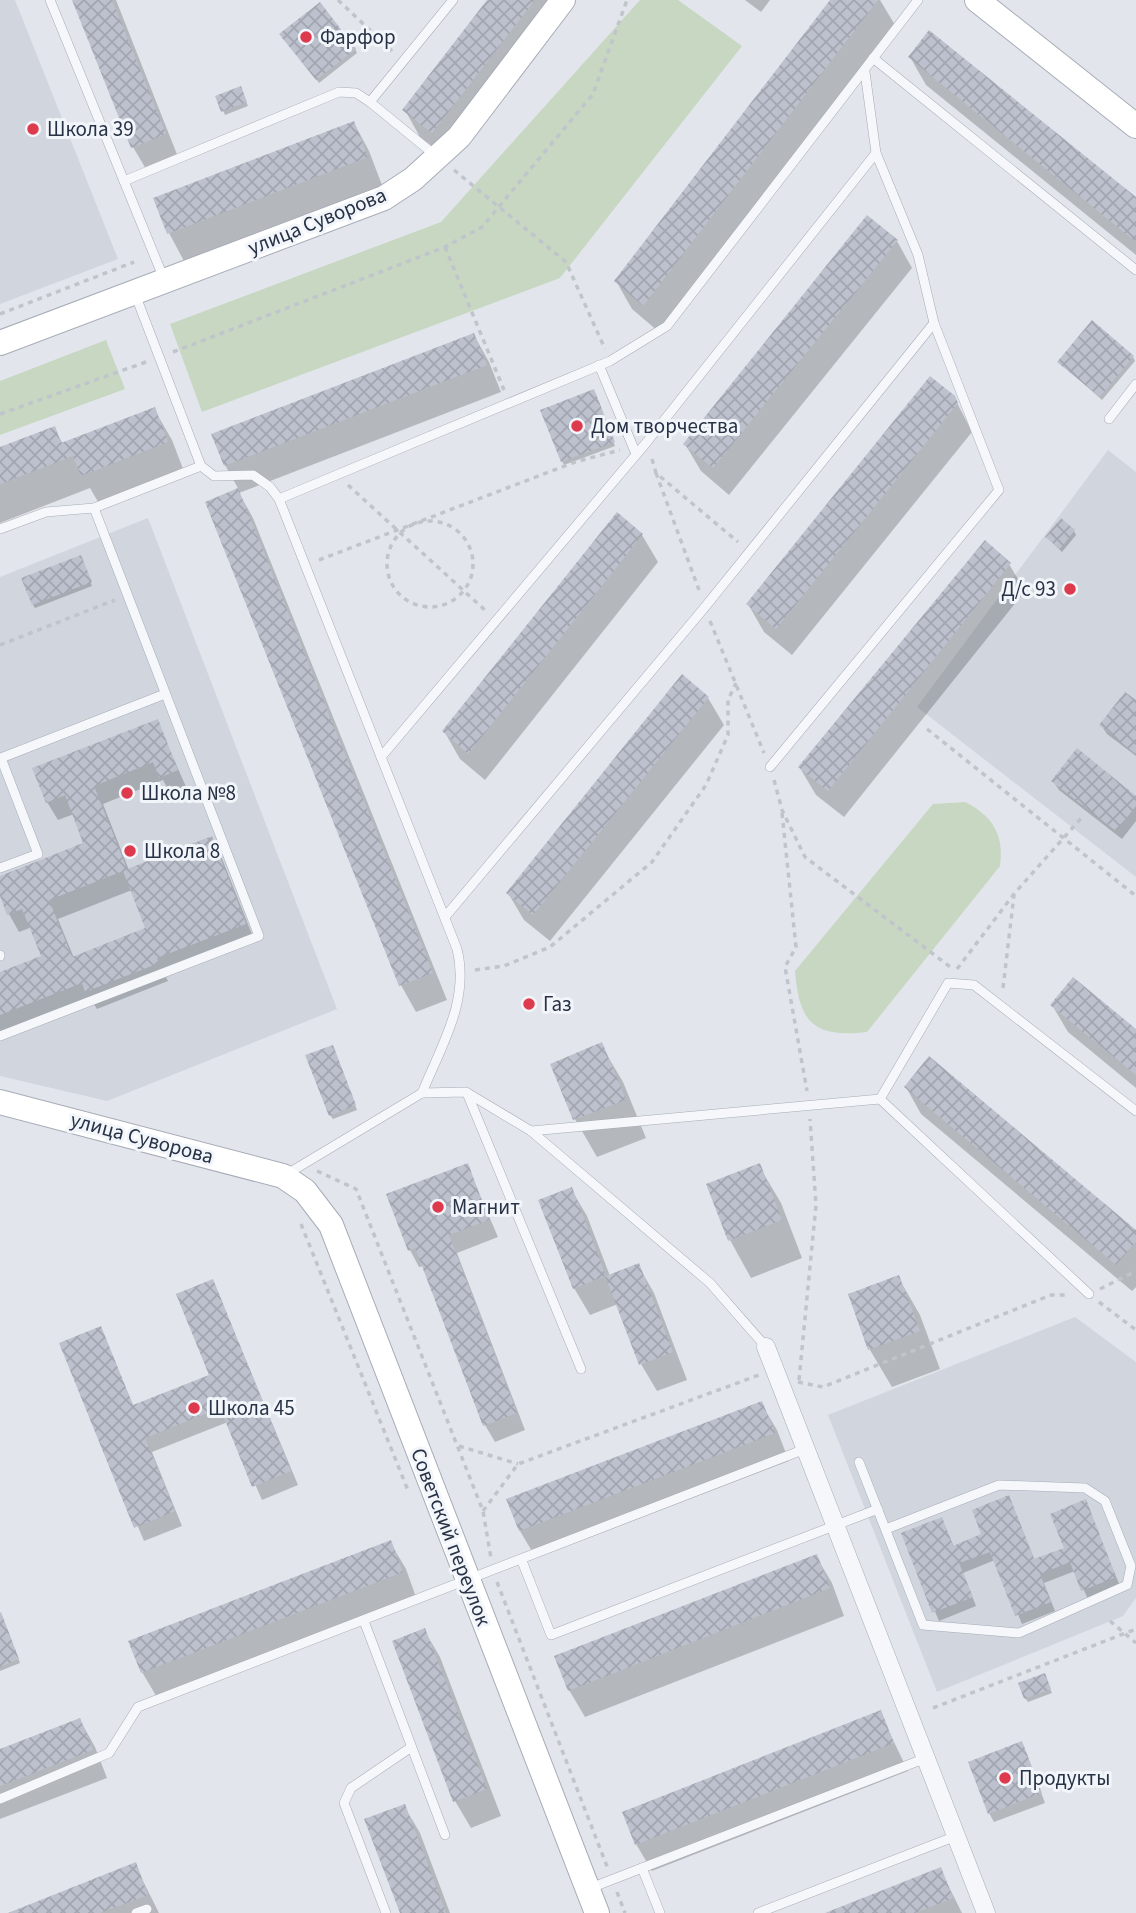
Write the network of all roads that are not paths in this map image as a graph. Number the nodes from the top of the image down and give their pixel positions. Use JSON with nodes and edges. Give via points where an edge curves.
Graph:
{"nodes":[{"id":1,"x":50,"y":0,"type":"edge"},
{"id":2,"x":453,"y":0,"type":"edge"},
{"id":3,"x":563,"y":0,"type":"edge"},
{"id":4,"x":918,"y":0,"type":"edge"},
{"id":5,"x":977,"y":0,"type":"edge"},
{"id":6,"x":873,"y":58,"type":"junction"},
{"id":7,"x":865,"y":72,"type":"junction"},
{"id":8,"x":370,"y":102,"type":"junction"},
{"id":9,"x":1136,"y":126,"type":"edge"},
{"id":10,"x":876,"y":153,"type":"junction"},
{"id":11,"x":438,"y":157,"type":"junction"},
{"id":12,"x":124,"y":181,"type":"junction"},
{"id":13,"x":1136,"y":270,"type":"edge"},
{"id":14,"x":165,"y":281,"type":"junction"},
{"id":15,"x":135,"y":292,"type":"junction"},
{"id":16,"x":934,"y":323,"type":"junction"},
{"id":17,"x":0,"y":343,"type":"edge"},
{"id":18,"x":599,"y":365,"type":"junction"},
{"id":19,"x":1136,"y":384,"type":"edge"},
{"id":20,"x":1109,"y":419,"type":"dead end"},
{"id":21,"x":635,"y":450,"type":"junction"},
{"id":22,"x":201,"y":466,"type":"junction"},
{"id":23,"x":279,"y":499,"type":"junction"},
{"id":24,"x":94,"y":508,"type":"junction"},
{"id":25,"x":0,"y":529,"type":"edge"},
{"id":26,"x":165,"y":694,"type":"junction"},
{"id":27,"x":381,"y":757,"type":"junction"},
{"id":28,"x":770,"y":767,"type":"dead end"},
{"id":29,"x":0,"y":868,"type":"edge"},
{"id":30,"x":444,"y":917,"type":"junction"},
{"id":31,"x":0,"y":1036,"type":"edge"},
{"id":32,"x":466,"y":1092,"type":"junction"},
{"id":33,"x":422,"y":1093,"type":"junction"},
{"id":34,"x":880,"y":1099,"type":"junction"},
{"id":35,"x":0,"y":1102,"type":"edge"},
{"id":36,"x":1136,"y":1111,"type":"edge"},
{"id":37,"x":531,"y":1131,"type":"junction"},
{"id":38,"x":284,"y":1176,"type":"junction"},
{"id":39,"x":1089,"y":1294,"type":"road end"},
{"id":40,"x":766,"y":1347,"type":"joint"},
{"id":41,"x":582,"y":1369,"type":"dead end"},
{"id":42,"x":806,"y":1449,"type":"junction"},
{"id":43,"x":859,"y":1462,"type":"dead end"},
{"id":44,"x":878,"y":1509,"type":"junction"},
{"id":45,"x":835,"y":1526,"type":"junction"},
{"id":46,"x":886,"y":1529,"type":"junction"},
{"id":47,"x":522,"y":1561,"type":"junction"},
{"id":48,"x":468,"y":1582,"type":"junction"},
{"id":49,"x":364,"y":1621,"type":"junction"},
{"id":50,"x":410,"y":1748,"type":"junction"},
{"id":51,"x":926,"y":1758,"type":"junction"},
{"id":52,"x":0,"y":1799,"type":"edge"},
{"id":53,"x":446,"y":1835,"type":"dead end"},
{"id":54,"x":956,"y":1836,"type":"junction"},
{"id":55,"x":642,"y":1868,"type":"junction"},
{"id":56,"x":588,"y":1889,"type":"junction"},
{"id":57,"x":147,"y":1909,"type":"dead end"},
{"id":58,"x":136,"y":1913,"type":"edge"},
{"id":59,"x":386,"y":1913,"type":"edge"},
{"id":60,"x":597,"y":1913,"type":"edge"},
{"id":61,"x":660,"y":1913,"type":"edge"},
{"id":62,"x":758,"y":1913,"type":"edge"},
{"id":63,"x":986,"y":1913,"type":"edge"}],
"edges":[{"from":1,"to":12,"type":"lane"},
{"from":2,"to":8,"type":"lane"},
{"from":3,"to":11,"type":"street","name":"улица Суворова","via":[[459,137]]},
{"from":4,"to":6,"type":"lane"},
{"from":5,"to":9,"type":"street"},
{"from":6,"to":7,"type":"lane"},
{"from":6,"to":13,"type":"lane"},
{"from":7,"to":10,"type":"lane"},
{"from":7,"to":18,"type":"lane","via":[[667,326]]},
{"from":8,"to":11,"type":"lane"},
{"from":8,"to":12,"type":"lane","via":[[356,93],[339,92]]},
{"from":10,"to":16,"type":"lane","via":[[918,255]]},
{"from":10,"to":21,"type":"lane","via":[[646,443]]},
{"from":11,"to":14,"type":"street","name":"улица Суворова","via":[[384,198]]},
{"from":12,"to":14,"type":"lane"},
{"from":14,"to":15,"type":"street","name":"улица Суворова"},
{"from":15,"to":17,"type":"street","name":"улица Суворова"},
{"from":15,"to":22,"type":"lane"},
{"from":16,"to":28,"type":"lane","via":[[999,490]]},
{"from":16,"to":30,"type":"lane","via":[[705,607]]},
{"from":18,"to":21,"type":"lane"},
{"from":18,"to":23,"type":"lane"},
{"from":19,"to":20,"type":"lane"},
{"from":21,"to":27,"type":"lane"},
{"from":22,"to":23,"type":"lane","via":[[214,476],[253,475]]},
{"from":22,"to":24,"type":"lane"},
{"from":23,"to":27,"type":"lane"},
{"from":24,"to":25,"type":"lane","via":[[46,512]]},
{"from":24,"to":26,"type":"lane"},
{"from":26,"to":29,"type":"lane","via":[[1,758],[38,854]]},
{"from":26,"to":31,"type":"lane","via":[[259,936]]},
{"from":27,"to":30,"type":"lane"},
{"from":30,"to":33,"type":"lane","via":[[463,971],[461,998]]},
{"from":32,"to":33,"type":"lane"},
{"from":32,"to":37,"type":"lane"},
{"from":32,"to":41,"type":"lane"},
{"from":33,"to":38,"type":"lane"},
{"from":34,"to":36,"type":"lane","via":[[948,983],[974,985]]},
{"from":34,"to":37,"type":"lane"},
{"from":34,"to":39,"type":"lane"},
{"from":35,"to":38,"type":"street","name":"улица Суворова"},
{"from":37,"to":40,"type":"lane","via":[[710,1283]]},
{"from":38,"to":48,"type":"street","name":"Советский переулок","via":[[305,1191],[331,1225]]},
{"from":40,"to":42,"type":"street"},
{"from":42,"to":45,"type":"street"},
{"from":42,"to":47,"type":"lane"},
{"from":43,"to":44,"type":"lane"},
{"from":44,"to":45,"type":"lane"},
{"from":44,"to":46,"type":"lane"},
{"from":45,"to":47,"type":"lane","via":[[551,1635]]},
{"from":45,"to":51,"type":"street"},
{"from":46,"to":46,"type":"lane","via":[[999,1485],[1085,1488],[1105,1501],[1130,1566],[1127,1585],[1018,1633],[923,1625]]},
{"from":47,"to":48,"type":"lane"},
{"from":48,"to":49,"type":"lane"},
{"from":48,"to":56,"type":"street","name":"Советский переулок"},
{"from":49,"to":50,"type":"lane"},
{"from":49,"to":52,"type":"lane","via":[[138,1707],[109,1753]]},
{"from":50,"to":53,"type":"lane"},
{"from":50,"to":59,"type":"lane","via":[[352,1787],[344,1803]]},
{"from":51,"to":54,"type":"street"},
{"from":51,"to":55,"type":"lane"},
{"from":54,"to":62,"type":"lane"},
{"from":54,"to":63,"type":"street"},
{"from":55,"to":56,"type":"lane"},
{"from":55,"to":61,"type":"lane"},
{"from":56,"to":60,"type":"street","name":"Советский переулок"},
{"from":57,"to":58,"type":"lane"}]}
